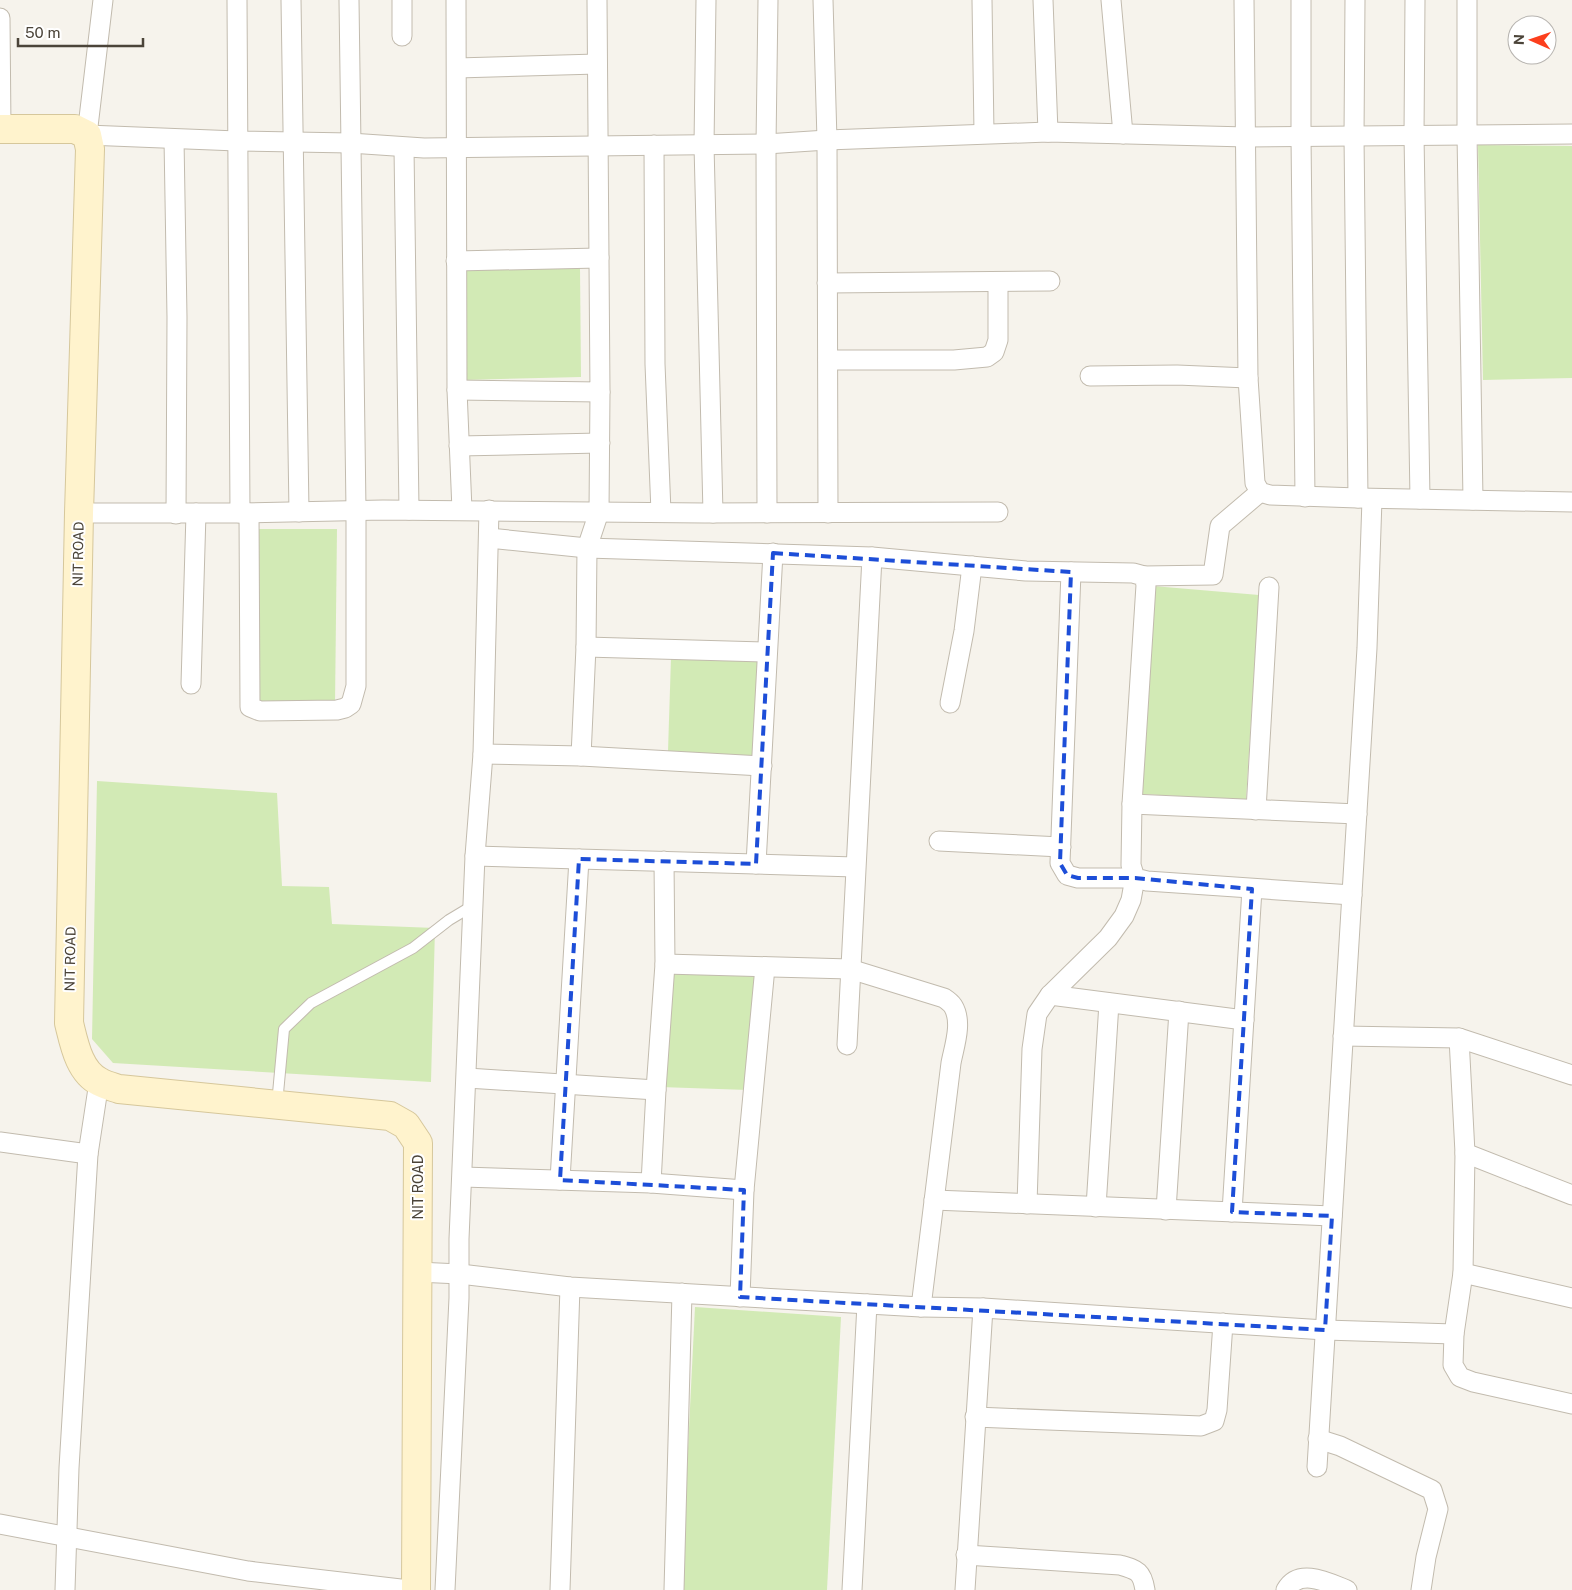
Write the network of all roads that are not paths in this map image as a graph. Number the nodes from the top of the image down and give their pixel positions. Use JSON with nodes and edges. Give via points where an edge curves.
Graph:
{"nodes":[{"id":1,"x":103,"y":0,"type":"edge"},
{"id":2,"x":238,"y":0,"type":"edge"},
{"id":3,"x":290,"y":0,"type":"edge"},
{"id":4,"x":349,"y":0,"type":"edge"},
{"id":5,"x":402,"y":0,"type":"edge"},
{"id":6,"x":456,"y":0,"type":"edge"},
{"id":7,"x":597,"y":0,"type":"edge"},
{"id":8,"x":706,"y":0,"type":"edge"},
{"id":9,"x":768,"y":0,"type":"edge"},
{"id":10,"x":824,"y":0,"type":"edge"},
{"id":11,"x":982,"y":0,"type":"edge"},
{"id":12,"x":1043,"y":0,"type":"edge"},
{"id":13,"x":1111,"y":0,"type":"edge"},
{"id":14,"x":1244,"y":0,"type":"edge"},
{"id":15,"x":1301,"y":0,"type":"edge"},
{"id":16,"x":1355,"y":0,"type":"edge"},
{"id":17,"x":1415,"y":0,"type":"edge"},
{"id":18,"x":1468,"y":0,"type":"edge"},
{"id":19,"x":0,"y":18,"type":"edge"},
{"id":20,"x":402,"y":36,"type":"dead end"},
{"id":21,"x":597,"y":64,"type":"junction"},
{"id":22,"x":457,"y":68,"type":"junction"},
{"id":23,"x":0,"y":129,"type":"edge"},
{"id":24,"x":1057,"y":132,"type":"junction"},
{"id":25,"x":984,"y":133,"type":"junction"},
{"id":26,"x":1116,"y":134,"type":"junction"},
{"id":27,"x":1467,"y":134,"type":"junction"},
{"id":28,"x":1572,"y":134,"type":"edge"},
{"id":29,"x":87,"y":135,"type":"junction"},
{"id":30,"x":1414,"y":135,"type":"junction"},
{"id":31,"x":1354,"y":136,"type":"junction"},
{"id":32,"x":1247,"y":137,"type":"junction"},
{"id":33,"x":1301,"y":137,"type":"junction"},
{"id":34,"x":174,"y":139,"type":"junction"},
{"id":35,"x":827,"y":140,"type":"junction"},
{"id":36,"x":238,"y":141,"type":"junction"},
{"id":37,"x":292,"y":141,"type":"junction"},
{"id":38,"x":350,"y":143,"type":"junction"},
{"id":39,"x":766,"y":144,"type":"junction"},
{"id":40,"x":654,"y":145,"type":"junction"},
{"id":41,"x":704,"y":145,"type":"junction"},
{"id":42,"x":599,"y":146,"type":"junction"},
{"id":43,"x":404,"y":148,"type":"junction"},
{"id":44,"x":457,"y":148,"type":"junction"},
{"id":45,"x":599,"y":258,"type":"junction"},
{"id":46,"x":456,"y":261,"type":"junction"},
{"id":47,"x":1050,"y":281,"type":"dead end"},
{"id":48,"x":998,"y":282,"type":"junction"},
{"id":49,"x":827,"y":283,"type":"junction"},
{"id":50,"x":828,"y":360,"type":"junction"},
{"id":51,"x":1090,"y":376,"type":"dead end"},
{"id":52,"x":1248,"y":378,"type":"junction"},
{"id":53,"x":457,"y":390,"type":"junction"},
{"id":54,"x":600,"y":392,"type":"junction"},
{"id":55,"x":600,"y":443,"type":"junction"},
{"id":56,"x":459,"y":446,"type":"junction"},
{"id":57,"x":1260,"y":492,"type":"junction"},
{"id":58,"x":1305,"y":497,"type":"junction"},
{"id":59,"x":1365,"y":499,"type":"junction"},
{"id":60,"x":1420,"y":499,"type":"junction"},
{"id":61,"x":1473,"y":500,"type":"junction"},
{"id":62,"x":1572,"y":502,"type":"edge"},
{"id":63,"x":356,"y":510,"type":"junction"},
{"id":64,"x":409,"y":510,"type":"junction"},
{"id":65,"x":462,"y":510,"type":"junction"},
{"id":66,"x":489,"y":510,"type":"junction"},
{"id":67,"x":299,"y":512,"type":"junction"},
{"id":68,"x":599,"y":512,"type":"junction"},
{"id":69,"x":661,"y":512,"type":"junction"},
{"id":70,"x":828,"y":512,"type":"junction"},
{"id":71,"x":998,"y":512,"type":"dead end"},
{"id":72,"x":79,"y":513,"type":"junction"},
{"id":73,"x":244,"y":513,"type":"junction"},
{"id":74,"x":714,"y":513,"type":"junction"},
{"id":75,"x":767,"y":513,"type":"junction"},
{"id":76,"x":176,"y":514,"type":"junction"},
{"id":77,"x":196,"y":514,"type":"junction"},
{"id":78,"x":488,"y":538,"type":"junction"},
{"id":79,"x":587,"y":548,"type":"junction"},
{"id":80,"x":772,"y":553,"type":"junction"},
{"id":81,"x":872,"y":557,"type":"junction"},
{"id":82,"x":979,"y":567,"type":"junction"},
{"id":83,"x":1071,"y":572,"type":"junction"},
{"id":84,"x":1144,"y":576,"type":"junction"},
{"id":85,"x":1269,"y":587,"type":"dead end"},
{"id":86,"x":586,"y":647,"type":"junction"},
{"id":87,"x":767,"y":652,"type":"junction"},
{"id":88,"x":191,"y":684,"type":"dead end"},
{"id":89,"x":950,"y":704,"type":"dead end"},
{"id":90,"x":483,"y":754,"type":"junction"},
{"id":91,"x":581,"y":756,"type":"junction"},
{"id":92,"x":762,"y":766,"type":"junction"},
{"id":93,"x":1132,"y":804,"type":"junction"},
{"id":94,"x":1256,"y":810,"type":"junction"},
{"id":95,"x":1357,"y":814,"type":"junction"},
{"id":96,"x":939,"y":841,"type":"dead end"},
{"id":97,"x":1061,"y":847,"type":"junction"},
{"id":98,"x":476,"y":856,"type":"junction"},
{"id":99,"x":579,"y":859,"type":"junction"},
{"id":100,"x":664,"y":861,"type":"junction"},
{"id":101,"x":756,"y":864,"type":"junction"},
{"id":102,"x":855,"y":867,"type":"junction"},
{"id":103,"x":1136,"y":878,"type":"junction"},
{"id":104,"x":1252,"y":889,"type":"junction"},
{"id":105,"x":1352,"y":895,"type":"junction"},
{"id":106,"x":474,"y":905,"type":"junction"},
{"id":107,"x":665,"y":964,"type":"junction"},
{"id":108,"x":765,"y":967,"type":"junction"},
{"id":109,"x":850,"y":969,"type":"junction"},
{"id":110,"x":1050,"y":995,"type":"junction"},
{"id":111,"x":1109,"y":1003,"type":"junction"},
{"id":112,"x":1179,"y":1012,"type":"junction"},
{"id":113,"x":1244,"y":1020,"type":"junction"},
{"id":114,"x":1343,"y":1036,"type":"junction"},
{"id":115,"x":1459,"y":1038,"type":"junction"},
{"id":116,"x":847,"y":1046,"type":"dead end"},
{"id":117,"x":1572,"y":1075,"type":"edge"},
{"id":118,"x":467,"y":1078,"type":"junction"},
{"id":119,"x":98,"y":1082,"type":"junction"},
{"id":120,"x":567,"y":1084,"type":"junction"},
{"id":121,"x":656,"y":1090,"type":"junction"},
{"id":122,"x":277,"y":1105,"type":"junction"},
{"id":123,"x":0,"y":1142,"type":"edge"},
{"id":124,"x":1465,"y":1153,"type":"junction"},
{"id":125,"x":88,"y":1154,"type":"junction"},
{"id":126,"x":463,"y":1177,"type":"junction"},
{"id":127,"x":560,"y":1180,"type":"junction"},
{"id":128,"x":651,"y":1183,"type":"junction"},
{"id":129,"x":744,"y":1190,"type":"junction"},
{"id":130,"x":1572,"y":1195,"type":"edge"},
{"id":131,"x":934,"y":1200,"type":"junction"},
{"id":132,"x":1027,"y":1204,"type":"junction"},
{"id":133,"x":1096,"y":1207,"type":"junction"},
{"id":134,"x":1166,"y":1210,"type":"junction"},
{"id":135,"x":1232,"y":1212,"type":"junction"},
{"id":136,"x":1332,"y":1216,"type":"junction"},
{"id":137,"x":417,"y":1272,"type":"junction"},
{"id":138,"x":1463,"y":1273,"type":"junction"},
{"id":139,"x":460,"y":1274,"type":"junction"},
{"id":140,"x":570,"y":1287,"type":"junction"},
{"id":141,"x":682,"y":1293,"type":"junction"},
{"id":142,"x":740,"y":1297,"type":"junction"},
{"id":143,"x":1572,"y":1298,"type":"edge"},
{"id":144,"x":867,"y":1304,"type":"junction"},
{"id":145,"x":921,"y":1307,"type":"junction"},
{"id":146,"x":983,"y":1308,"type":"junction"},
{"id":147,"x":1223,"y":1323,"type":"junction"},
{"id":148,"x":1325,"y":1330,"type":"junction"},
{"id":149,"x":1454,"y":1334,"type":"junction"},
{"id":150,"x":1572,"y":1404,"type":"edge"},
{"id":151,"x":976,"y":1417,"type":"junction"},
{"id":152,"x":1318,"y":1439,"type":"junction"},
{"id":153,"x":1316,"y":1467,"type":"dead end"},
{"id":154,"x":0,"y":1524,"type":"edge"},
{"id":155,"x":68,"y":1538,"type":"junction"},
{"id":156,"x":966,"y":1555,"type":"junction"},
{"id":157,"x":66,"y":1590,"type":"edge"},
{"id":158,"x":408,"y":1590,"type":"edge"},
{"id":159,"x":416,"y":1590,"type":"edge"},
{"id":160,"x":445,"y":1590,"type":"edge"},
{"id":161,"x":560,"y":1590,"type":"edge"},
{"id":162,"x":674,"y":1590,"type":"edge"},
{"id":163,"x":852,"y":1590,"type":"edge"},
{"id":164,"x":965,"y":1590,"type":"edge"},
{"id":165,"x":1145,"y":1590,"type":"edge"},
{"id":166,"x":1286,"y":1590,"type":"edge"},
{"id":167,"x":1347,"y":1590,"type":"edge"},
{"id":168,"x":1422,"y":1590,"type":"edge"}],
"edges":[{"from":1,"to":29,"type":"street"},
{"from":2,"to":36,"type":"street"},
{"from":3,"to":37,"type":"street"},
{"from":4,"to":38,"type":"street"},
{"from":5,"to":20,"type":"street"},
{"from":6,"to":22,"type":"street"},
{"from":7,"to":21,"type":"street"},
{"from":8,"to":41,"type":"street"},
{"from":9,"to":39,"type":"street"},
{"from":10,"to":35,"type":"street"},
{"from":11,"to":25,"type":"street"},
{"from":12,"to":24,"type":"street"},
{"from":13,"to":26,"type":"street"},
{"from":14,"to":32,"type":"street"},
{"from":15,"to":33,"type":"street"},
{"from":16,"to":31,"type":"street"},
{"from":17,"to":30,"type":"street"},
{"from":18,"to":27,"type":"street"},
{"from":19,"to":23,"type":"street"},
{"from":21,"to":22,"type":"street"},
{"from":21,"to":42,"type":"street"},
{"from":22,"to":44,"type":"street"},
{"from":23,"to":29,"type":"main road","via":[[75,129]]},
{"from":24,"to":25,"type":"street"},
{"from":24,"to":26,"type":"street"},
{"from":25,"to":35,"type":"street"},
{"from":26,"to":32,"type":"street"},
{"from":27,"to":28,"type":"street"},
{"from":27,"to":30,"type":"street"},
{"from":27,"to":61,"type":"street"},
{"from":29,"to":34,"type":"street"},
{"from":29,"to":72,"type":"main road","name":"NIT ROAD","via":[[90,149]]},
{"from":30,"to":31,"type":"street"},
{"from":30,"to":60,"type":"street"},
{"from":31,"to":33,"type":"street"},
{"from":31,"to":59,"type":"street"},
{"from":32,"to":33,"type":"street"},
{"from":32,"to":52,"type":"street"},
{"from":33,"to":58,"type":"street"},
{"from":34,"to":36,"type":"street"},
{"from":34,"to":76,"type":"street"},
{"from":35,"to":39,"type":"street"},
{"from":35,"to":49,"type":"street"},
{"from":36,"to":37,"type":"street"},
{"from":36,"to":73,"type":"street"},
{"from":37,"to":38,"type":"street"},
{"from":37,"to":67,"type":"street"},
{"from":38,"to":43,"type":"street"},
{"from":38,"to":63,"type":"street"},
{"from":39,"to":41,"type":"street"},
{"from":39,"to":75,"type":"street"},
{"from":40,"to":41,"type":"street"},
{"from":40,"to":42,"type":"street"},
{"from":40,"to":69,"type":"street","via":[[655,364]]},
{"from":41,"to":74,"type":"street"},
{"from":42,"to":44,"type":"street"},
{"from":42,"to":45,"type":"street"},
{"from":43,"to":44,"type":"street"},
{"from":43,"to":64,"type":"street"},
{"from":44,"to":46,"type":"street"},
{"from":45,"to":46,"type":"street"},
{"from":45,"to":54,"type":"street"},
{"from":46,"to":53,"type":"street"},
{"from":47,"to":48,"type":"street"},
{"from":48,"to":49,"type":"street"},
{"from":48,"to":50,"type":"street","via":[[998,340],[994,352],[987,357]]},
{"from":49,"to":50,"type":"street"},
{"from":50,"to":70,"type":"street"},
{"from":51,"to":52,"type":"street"},
{"from":52,"to":57,"type":"street","via":[[1254,483]]},
{"from":53,"to":54,"type":"street"},
{"from":53,"to":56,"type":"street"},
{"from":54,"to":55,"type":"street"},
{"from":55,"to":56,"type":"street"},
{"from":55,"to":68,"type":"street"},
{"from":56,"to":65,"type":"street"},
{"from":57,"to":58,"type":"street"},
{"from":57,"to":84,"type":"street","via":[[1220,526],[1214,575]]},
{"from":58,"to":59,"type":"street"},
{"from":59,"to":60,"type":"street"},
{"from":59,"to":95,"type":"street","via":[[1367,648]]},
{"from":60,"to":61,"type":"street"},
{"from":61,"to":62,"type":"street"},
{"from":63,"to":64,"type":"street"},
{"from":63,"to":67,"type":"street"},
{"from":63,"to":73,"type":"street","via":[[356,686],[351,704],[337,710],[260,711],[250,707]]},
{"from":64,"to":65,"type":"street"},
{"from":65,"to":66,"type":"street"},
{"from":66,"to":68,"type":"street"},
{"from":66,"to":78,"type":"street"},
{"from":67,"to":73,"type":"street"},
{"from":68,"to":69,"type":"street"},
{"from":68,"to":79,"type":"street"},
{"from":69,"to":74,"type":"street"},
{"from":70,"to":71,"type":"street"},
{"from":70,"to":75,"type":"street"},
{"from":72,"to":76,"type":"street"},
{"from":72,"to":119,"type":"main road","name":"NIT ROAD","via":[[69,1023],[75,1049],[87,1071]]},
{"from":73,"to":77,"type":"street"},
{"from":74,"to":75,"type":"street"},
{"from":76,"to":77,"type":"street"},
{"from":77,"to":88,"type":"street"},
{"from":78,"to":79,"type":"street"},
{"from":78,"to":90,"type":"street"},
{"from":79,"to":80,"type":"street"},
{"from":79,"to":86,"type":"street"},
{"from":80,"to":81,"type":"street"},
{"from":80,"to":87,"type":"street"},
{"from":81,"to":82,"type":"street"},
{"from":81,"to":102,"type":"street"},
{"from":82,"to":83,"type":"street"},
{"from":82,"to":89,"type":"street"},
{"from":83,"to":84,"type":"street"},
{"from":83,"to":97,"type":"street"},
{"from":84,"to":93,"type":"street"},
{"from":85,"to":94,"type":"street"},
{"from":86,"to":87,"type":"street"},
{"from":86,"to":91,"type":"street"},
{"from":87,"to":92,"type":"street"},
{"from":90,"to":91,"type":"street"},
{"from":90,"to":98,"type":"street"},
{"from":91,"to":92,"type":"street"},
{"from":92,"to":101,"type":"street"},
{"from":93,"to":94,"type":"street"},
{"from":93,"to":103,"type":"street","via":[[1131,865]]},
{"from":94,"to":95,"type":"street"},
{"from":95,"to":105,"type":"street"},
{"from":96,"to":97,"type":"street"},
{"from":97,"to":103,"type":"street","via":[[1060,863],[1067,875],[1078,878]]},
{"from":98,"to":99,"type":"street"},
{"from":98,"to":106,"type":"street"},
{"from":99,"to":100,"type":"street"},
{"from":99,"to":120,"type":"street"},
{"from":100,"to":101,"type":"street"},
{"from":100,"to":107,"type":"street"},
{"from":101,"to":102,"type":"street"},
{"from":102,"to":109,"type":"street"},
{"from":103,"to":104,"type":"street"},
{"from":103,"to":110,"type":"street","via":[[1124,916],[1108,938]]},
{"from":104,"to":105,"type":"street"},
{"from":104,"to":113,"type":"street"},
{"from":105,"to":114,"type":"street"},
{"from":106,"to":118,"type":"street"},
{"from":106,"to":122,"type":"lane","via":[[413,948],[311,1003],[284,1029]]},
{"from":107,"to":108,"type":"street"},
{"from":107,"to":121,"type":"street"},
{"from":108,"to":109,"type":"street"},
{"from":108,"to":129,"type":"street"},
{"from":109,"to":116,"type":"street"},
{"from":109,"to":131,"type":"street","via":[[944,998],[953,1005],[957,1018],[956,1037]]},
{"from":110,"to":111,"type":"street"},
{"from":110,"to":132,"type":"street","via":[[1037,1014],[1034,1028]]},
{"from":111,"to":112,"type":"street"},
{"from":111,"to":133,"type":"street"},
{"from":112,"to":113,"type":"street"},
{"from":112,"to":134,"type":"street"},
{"from":113,"to":135,"type":"street"},
{"from":114,"to":115,"type":"street"},
{"from":114,"to":136,"type":"street"},
{"from":115,"to":117,"type":"street"},
{"from":115,"to":124,"type":"street"},
{"from":118,"to":120,"type":"street"},
{"from":118,"to":126,"type":"street"},
{"from":119,"to":122,"type":"main road","name":"NIT ROAD","via":[[119,1089]]},
{"from":119,"to":125,"type":"street"},
{"from":120,"to":121,"type":"street"},
{"from":120,"to":127,"type":"street"},
{"from":121,"to":128,"type":"street"},
{"from":122,"to":137,"type":"main road","name":"NIT ROAD","via":[[390,1116],[406,1125],[418,1143]]},
{"from":123,"to":125,"type":"street"},
{"from":124,"to":130,"type":"street"},
{"from":124,"to":138,"type":"street"},
{"from":125,"to":155,"type":"street","via":[[69,1468]]},
{"from":126,"to":127,"type":"street"},
{"from":126,"to":139,"type":"street"},
{"from":127,"to":128,"type":"street"},
{"from":128,"to":129,"type":"street"},
{"from":129,"to":142,"type":"street"},
{"from":131,"to":132,"type":"street"},
{"from":131,"to":145,"type":"street"},
{"from":132,"to":133,"type":"street"},
{"from":133,"to":134,"type":"street"},
{"from":134,"to":135,"type":"street"},
{"from":135,"to":136,"type":"street"},
{"from":136,"to":148,"type":"street"},
{"from":137,"to":139,"type":"street"},
{"from":137,"to":159,"type":"main road","name":"NIT ROAD"},
{"from":138,"to":143,"type":"street"},
{"from":138,"to":149,"type":"street"},
{"from":139,"to":140,"type":"street"},
{"from":139,"to":160,"type":"street"},
{"from":140,"to":141,"type":"street"},
{"from":140,"to":161,"type":"street"},
{"from":141,"to":142,"type":"street"},
{"from":141,"to":162,"type":"street"},
{"from":142,"to":144,"type":"street"},
{"from":144,"to":145,"type":"street"},
{"from":144,"to":163,"type":"street"},
{"from":145,"to":146,"type":"street"},
{"from":146,"to":147,"type":"street"},
{"from":146,"to":151,"type":"street"},
{"from":147,"to":148,"type":"street"},
{"from":147,"to":151,"type":"street","via":[[1217,1410],[1214,1421],[1208,1424],[1158,1425]]},
{"from":148,"to":149,"type":"street"},
{"from":148,"to":152,"type":"street"},
{"from":149,"to":150,"type":"street","via":[[1453,1365],[1460,1377]]},
{"from":151,"to":156,"type":"street"},
{"from":152,"to":153,"type":"street"},
{"from":152,"to":168,"type":"street","via":[[1340,1446],[1432,1490],[1438,1509]]},
{"from":154,"to":155,"type":"street"},
{"from":155,"to":157,"type":"street"},
{"from":155,"to":158,"type":"street","via":[[248,1571]]},
{"from":156,"to":164,"type":"street"},
{"from":156,"to":165,"type":"street","via":[[1120,1566],[1137,1570],[1143,1578]]},
{"from":166,"to":167,"type":"street","via":[[1297,1579],[1306,1578]]}]}
